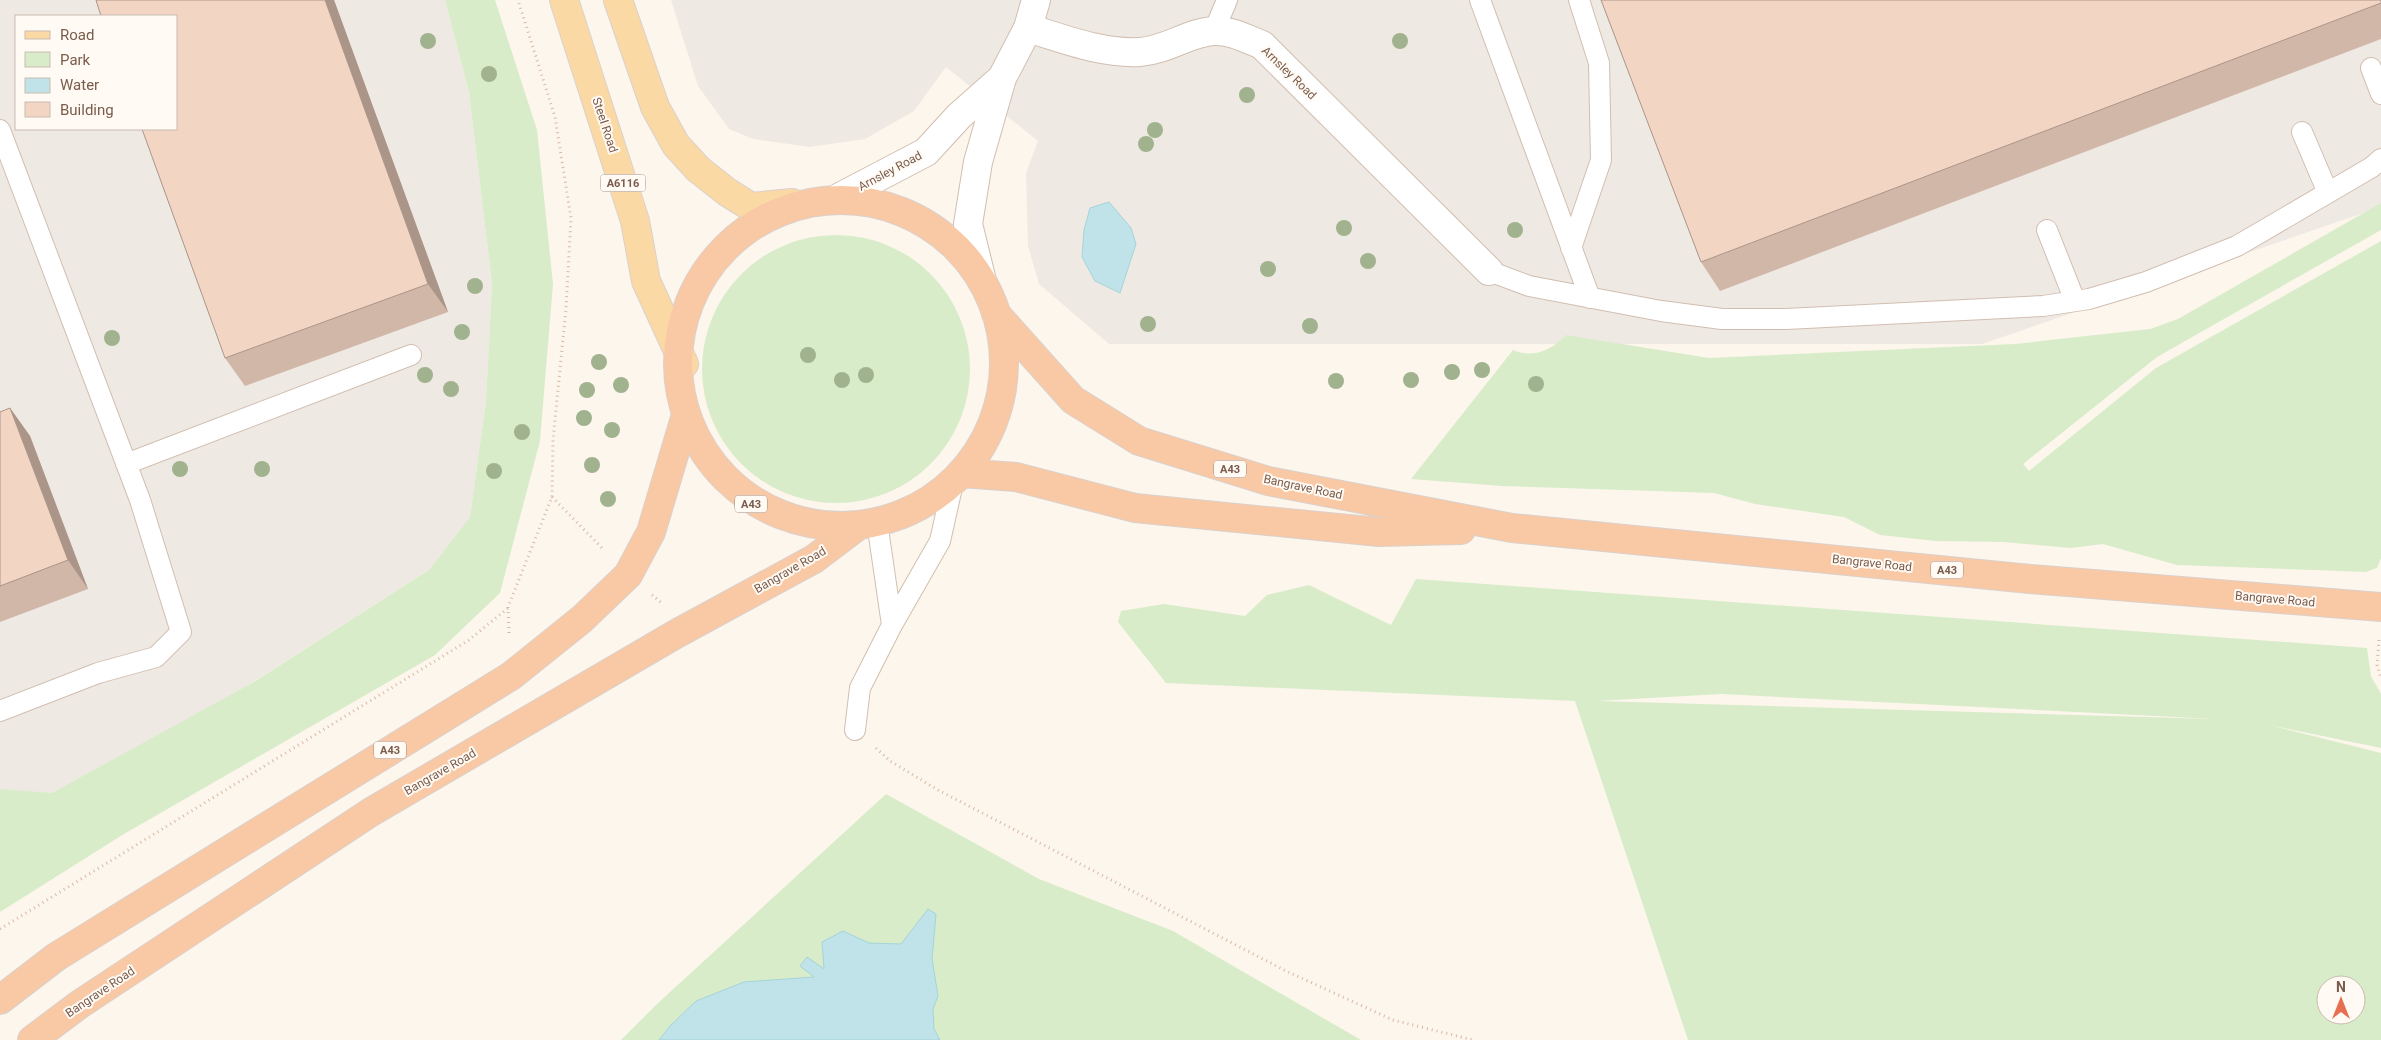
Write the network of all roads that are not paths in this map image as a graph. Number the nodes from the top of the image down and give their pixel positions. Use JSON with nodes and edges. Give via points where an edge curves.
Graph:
{"nodes":[{"id":1,"x":564,"y":0,"type":"edge"},
{"id":2,"x":618,"y":0,"type":"edge"},
{"id":3,"x":1036,"y":0,"type":"edge"},
{"id":4,"x":1227,"y":0,"type":"edge"},
{"id":5,"x":1480,"y":0,"type":"edge"},
{"id":6,"x":1579,"y":0,"type":"edge"},
{"id":7,"x":1028,"y":28,"type":"junction"},
{"id":8,"x":1214,"y":31,"type":"junction"},
{"id":9,"x":2371,"y":68,"type":"dead end"},
{"id":10,"x":1002,"y":78,"type":"junction"},
{"id":11,"x":2381,"y":94,"type":"edge"},
{"id":12,"x":0,"y":130,"type":"edge"},
{"id":13,"x":2302,"y":132,"type":"dead end"},
{"id":14,"x":2381,"y":159,"type":"edge"},
{"id":15,"x":2328,"y":193,"type":"junction"},
{"id":16,"x":840,"y":197,"type":"junction"},
{"id":17,"x":792,"y":203,"type":"junction"},
{"id":18,"x":2047,"y":230,"type":"dead end"},
{"id":19,"x":1571,"y":248,"type":"junction"},
{"id":20,"x":1489,"y":271,"type":"joint"},
{"id":21,"x":982,"y":281,"type":"junction"},
{"id":22,"x":1590,"y":298,"type":"junction"},
{"id":23,"x":2075,"y":301,"type":"junction"},
{"id":24,"x":996,"y":314,"type":"junction"},
{"id":25,"x":411,"y":355,"type":"dead end"},
{"id":26,"x":684,"y":364,"type":"junction"},
{"id":27,"x":684,"y":418,"type":"junction"},
{"id":28,"x":126,"y":464,"type":"junction"},
{"id":29,"x":957,"y":478,"type":"junction"},
{"id":30,"x":868,"y":524,"type":"junction"},
{"id":31,"x":1512,"y":528,"type":"junction"},
{"id":32,"x":2381,"y":607,"type":"edge"},
{"id":33,"x":892,"y":625,"type":"junction"},
{"id":34,"x":0,"y":711,"type":"edge"},
{"id":35,"x":855,"y":730,"type":"road end"},
{"id":36,"x":346,"y":776,"type":"junction"},
{"id":37,"x":371,"y":812,"type":"junction"},
{"id":38,"x":0,"y":1000,"type":"edge"},
{"id":39,"x":32,"y":1040,"type":"edge"}],
"edges":[{"from":1,"to":26,"type":"main road","name":"Steel Road","number":"A6116","via":[[635,222],[646,281]]},
{"from":2,"to":17,"type":"main road","via":[[655,107],[676,145],[698,169],[727,192],[752,206]]},
{"from":3,"to":7,"type":"street","name":"Arnsley Road"},
{"from":4,"to":8,"type":"lane"},
{"from":5,"to":19,"type":"lane"},
{"from":6,"to":19,"type":"lane","via":[[1599,63],[1601,160]]},
{"from":7,"to":8,"type":"street","name":"Arnsley Road","via":[[1099,48],[1139,52],[1159,50]]},
{"from":7,"to":10,"type":"street","name":"Arnsley Road"},
{"from":8,"to":20,"type":"street","name":"Arnsley Road","via":[[1262,45]]},
{"from":9,"to":11,"type":"lane"},
{"from":10,"to":16,"type":"street","name":"Arnsley Road","via":[[926,152]]},
{"from":10,"to":21,"type":"street","name":"Arnsley Road","via":[[978,162],[968,224]]},
{"from":12,"to":28,"type":"lane"},
{"from":13,"to":15,"type":"lane"},
{"from":14,"to":15,"type":"lane"},
{"from":15,"to":23,"type":"lane","via":[[2237,246],[2146,282]]},
{"from":16,"to":17,"type":"highway","number":"A43"},
{"from":16,"to":21,"type":"highway","number":"A43","via":[[883,203],[922,220],[956,247]]},
{"from":17,"to":26,"type":"highway","number":"A43","via":[[748,227],[712,263],[690,311]]},
{"from":18,"to":23,"type":"lane"},
{"from":19,"to":22,"type":"lane"},
{"from":20,"to":22,"type":"lane","via":[[1529,286]]},
{"from":21,"to":24,"type":"highway","number":"A43"},
{"from":22,"to":23,"type":"lane","via":[[1722,319],[2043,306]]},
{"from":24,"to":29,"type":"highway","number":"A43","via":[[1004,370],[992,425]]},
{"from":24,"to":31,"type":"highway","name":"Bangrave Road","number":"A43","via":[[1073,400],[1139,442],[1268,481]]},
{"from":25,"to":28,"type":"lane"},
{"from":26,"to":27,"type":"highway","number":"A43"},
{"from":27,"to":30,"type":"highway","number":"A43","via":[[708,467],[748,502],[797,521]]},
{"from":27,"to":36,"type":"highway","number":"A43","via":[[651,532],[628,575],[582,619],[511,676]]},
{"from":28,"to":34,"type":"lane","via":[[181,632],[156,657],[98,673]]},
{"from":29,"to":30,"type":"highway","number":"A43","via":[[923,502]]},
{"from":29,"to":31,"type":"highway","name":"Bangrave Road","number":"A43","via":[[1016,477],[1135,508],[1220,518],[1379,532]]},
{"from":29,"to":33,"type":"lane","via":[[940,541]]},
{"from":30,"to":33,"type":"lane"},
{"from":30,"to":37,"type":"highway","name":"Bangrave Road","number":"A43","via":[[814,559],[676,634]]},
{"from":31,"to":32,"type":"highway","name":"Bangrave Road","number":"A43","via":[[2030,578]]},
{"from":33,"to":35,"type":"lane","via":[[860,688]]},
{"from":36,"to":37,"type":"highway"},
{"from":36,"to":38,"type":"highway","number":"A43","via":[[56,957]]},
{"from":37,"to":39,"type":"highway","name":"Bangrave Road","number":"A43","via":[[80,1004]]}]}
